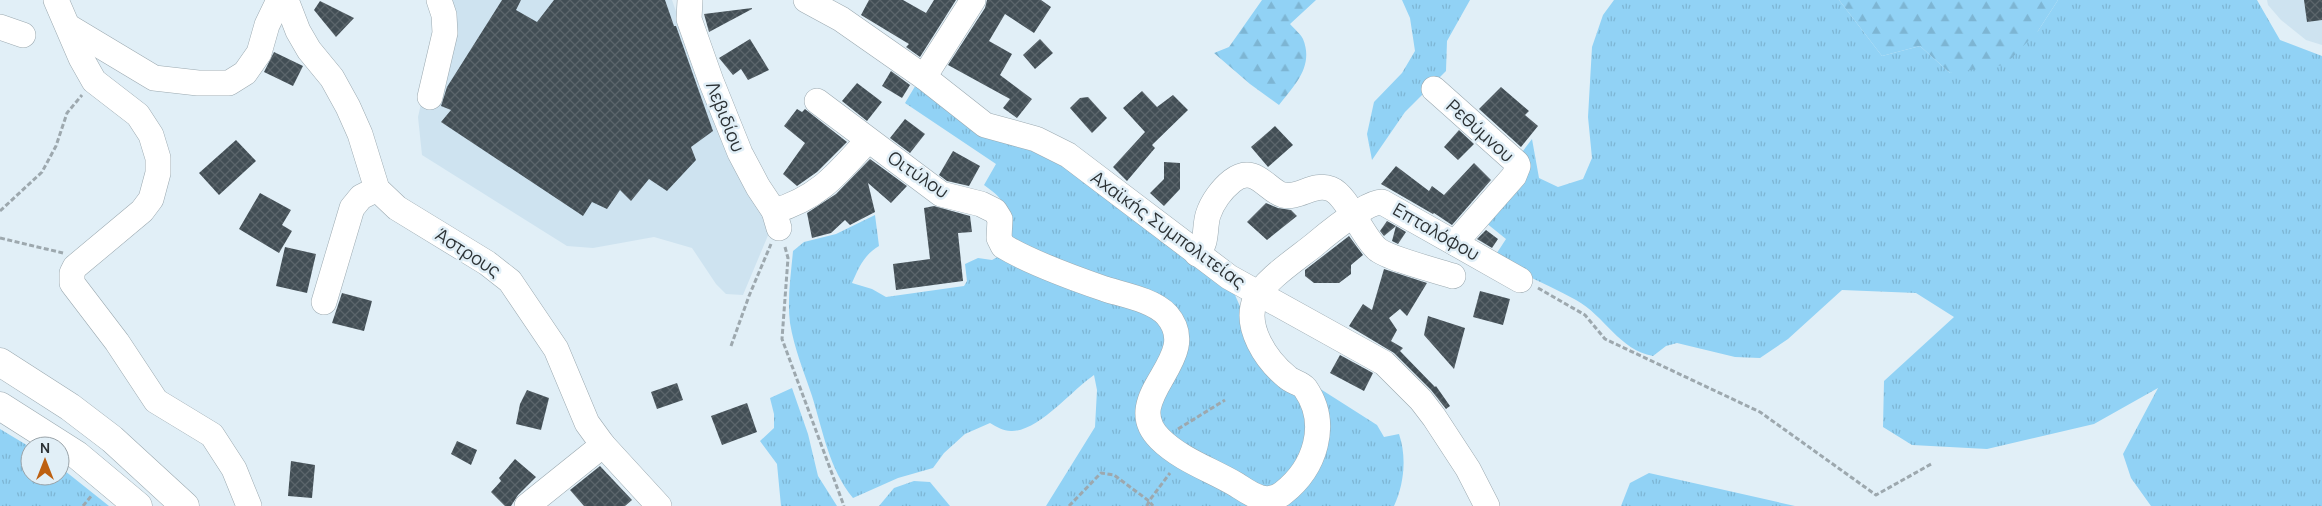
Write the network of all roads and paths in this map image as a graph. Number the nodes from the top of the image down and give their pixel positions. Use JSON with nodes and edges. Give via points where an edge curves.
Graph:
{"nodes":[{"id":1,"x":56,"y":0,"type":"edge"},
{"id":2,"x":279,"y":0,"type":"edge"},
{"id":3,"x":286,"y":0,"type":"edge"},
{"id":4,"x":439,"y":0,"type":"edge"},
{"id":5,"x":690,"y":0,"type":"edge"},
{"id":6,"x":806,"y":0,"type":"edge"},
{"id":7,"x":973,"y":0,"type":"edge"},
{"id":8,"x":0,"y":27,"type":"edge"},
{"id":9,"x":69,"y":27,"type":"junction"},
{"id":10,"x":24,"y":35,"type":"dead end"},
{"id":11,"x":924,"y":76,"type":"junction"},
{"id":12,"x":94,"y":81,"type":"junction"},
{"id":13,"x":1434,"y":90,"type":"dead end"},
{"id":14,"x":430,"y":96,"type":"dead end"},
{"id":15,"x":817,"y":101,"type":"dead end"},
{"id":16,"x":868,"y":140,"type":"junction"},
{"id":17,"x":377,"y":189,"type":"junction"},
{"id":18,"x":0,"y":211,"type":"edge"},
{"id":19,"x":1354,"y":216,"type":"junction"},
{"id":20,"x":776,"y":219,"type":"junction"},
{"id":21,"x":0,"y":238,"type":"edge"},
{"id":22,"x":1455,"y":243,"type":"junction"},
{"id":23,"x":1197,"y":254,"type":"junction"},
{"id":24,"x":85,"y":258,"type":"junction"},
{"id":25,"x":1452,"y":276,"type":"dead end"},
{"id":26,"x":1520,"y":280,"type":"joint"},
{"id":27,"x":1259,"y":293,"type":"junction"},
{"id":28,"x":324,"y":302,"type":"dead end"},
{"id":29,"x":731,"y":346,"type":"dead end"},
{"id":30,"x":0,"y":362,"type":"edge"},
{"id":31,"x":1225,"y":400,"type":"dead end"},
{"id":32,"x":0,"y":406,"type":"edge"},
{"id":33,"x":1160,"y":440,"type":"junction"},
{"id":34,"x":602,"y":445,"type":"junction"},
{"id":35,"x":1182,"y":456,"type":"junction"},
{"id":36,"x":1933,"y":463,"type":"dead end"},
{"id":37,"x":1149,"y":502,"type":"junction"},
{"id":38,"x":138,"y":506,"type":"edge"},
{"id":39,"x":185,"y":506,"type":"edge"},
{"id":40,"x":249,"y":506,"type":"edge"},
{"id":41,"x":527,"y":506,"type":"edge"},
{"id":42,"x":660,"y":506,"type":"edge"},
{"id":43,"x":844,"y":506,"type":"edge"},
{"id":44,"x":1069,"y":506,"type":"edge"},
{"id":45,"x":1147,"y":506,"type":"edge"},
{"id":46,"x":1153,"y":506,"type":"edge"},
{"id":47,"x":1487,"y":506,"type":"edge"}],
"edges":[{"from":1,"to":9,"type":"street"},
{"from":2,"to":9,"type":"street","via":[[259,53],[245,73],[229,83],[154,78]]},
{"from":3,"to":17,"type":"street","name":"Άστρους","via":[[298,31],[332,78],[348,107]]},
{"from":4,"to":14,"type":"street","via":[[445,33]]},
{"from":5,"to":20,"type":"street","name":"Λεβιδίου","via":[[690,25],[724,114],[748,171]]},
{"from":6,"to":11,"type":"street","name":"Αχαϊκής Συμπολιτείας"},
{"from":7,"to":11,"type":"street"},
{"from":8,"to":10,"type":"street"},
{"from":9,"to":12,"type":"street"},
{"from":11,"to":23,"type":"street","name":"Αχαϊκής Συμπολιτείας","via":[[985,125],[1036,139],[1068,155]]},
{"from":12,"to":18,"type":"path","via":[[67,113],[56,146],[42,172]]},
{"from":12,"to":24,"type":"street","via":[[146,124],[155,145],[158,173],[152,199],[142,211]]},
{"from":13,"to":22,"type":"street","name":"Ρεθύμνου","via":[[1518,166],[1514,176]]},
{"from":15,"to":16,"type":"street","name":"Οιτύλου"},
{"from":16,"to":20,"type":"street","via":[[816,193]]},
{"from":16,"to":33,"type":"street","name":"Οιτύλου","via":[[941,194],[995,211],[1000,219],[998,238],[1003,246],[1151,305],[1167,316],[1175,332],[1175,349],[1147,408],[1149,424]]},
{"from":17,"to":28,"type":"street","via":[[361,197],[352,208]]},
{"from":17,"to":34,"type":"street","name":"Άστρους","via":[[397,208],[488,263],[510,280],[556,349],[587,423]]},
{"from":19,"to":22,"type":"street","name":"Επταλόφου","via":[[1372,204],[1382,202]]},
{"from":19,"to":23,"type":"street","via":[[1331,189],[1315,188],[1284,195],[1258,178],[1240,177],[1232,181],[1213,202],[1204,244]]},
{"from":19,"to":25,"type":"street","via":[[1362,231],[1381,252]]},
{"from":19,"to":27,"type":"street","name":"Επταλόφου","via":[[1323,237]]},
{"from":20,"to":29,"type":"path"},
{"from":20,"to":43,"type":"path","via":[[788,258],[782,339]]},
{"from":21,"to":24,"type":"path"},
{"from":22,"to":26,"type":"street","name":"Επταλόφου"},
{"from":23,"to":27,"type":"street","name":"Αχαϊκής Συμπολιτείας","via":[[1229,278]]},
{"from":24,"to":40,"type":"street","via":[[72,273],[71,280],[78,293],[118,342],[156,401],[212,435],[234,469]]},
{"from":26,"to":36,"type":"path","via":[[1547,291],[1585,315],[1605,339],[1760,412],[1876,495]]},
{"from":27,"to":35,"type":"street","via":[[1252,314],[1255,336],[1287,378],[1303,386],[1312,402],[1319,423],[1314,451],[1288,489],[1268,500],[1254,496]]},
{"from":27,"to":47,"type":"street","name":"Αχαϊκής Συμπολιτείας","via":[[1363,349],[1392,369],[1443,430]]},
{"from":30,"to":39,"type":"main road","via":[[70,407],[112,439]]},
{"from":31,"to":33,"type":"path"},
{"from":32,"to":38,"type":"main road","via":[[77,455]]},
{"from":33,"to":35,"type":"street"},
{"from":34,"to":41,"type":"street"},
{"from":34,"to":42,"type":"street","name":"Άστρους"},
{"from":35,"to":37,"type":"path"},
{"from":37,"to":44,"type":"path","via":[[1114,475],[1101,473]]},
{"from":37,"to":45,"type":"path"},
{"from":37,"to":46,"type":"path"}]}
